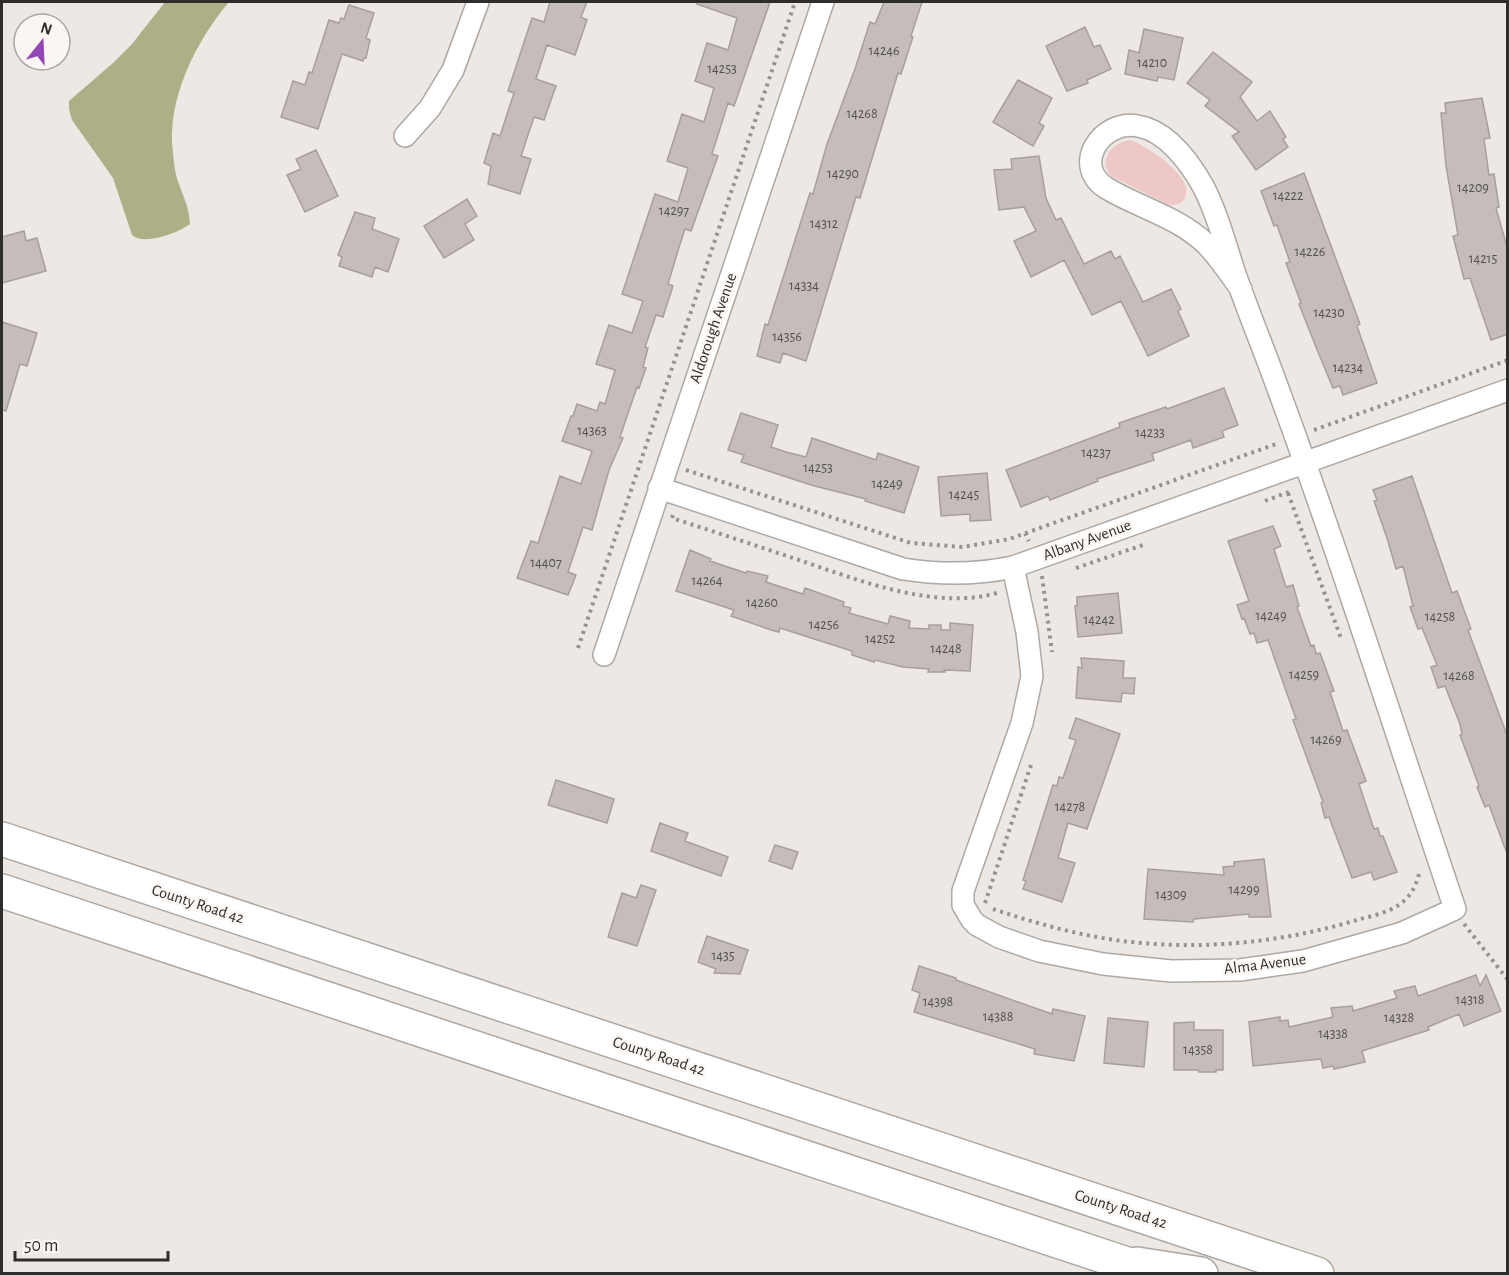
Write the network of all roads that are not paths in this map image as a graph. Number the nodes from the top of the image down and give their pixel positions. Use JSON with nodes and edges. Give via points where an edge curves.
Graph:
{"nodes":[{"id":1,"x":478,"y":2,"type":"edge"},
{"id":2,"x":823,"y":2,"type":"edge"},
{"id":3,"x":405,"y":136,"type":"dead end"},
{"id":4,"x":1240,"y":289,"type":"junction"},
{"id":5,"x":1508,"y":390,"type":"edge"},
{"id":6,"x":1305,"y":463,"type":"junction"},
{"id":7,"x":659,"y":488,"type":"junction"},
{"id":8,"x":1013,"y":567,"type":"junction"},
{"id":9,"x":604,"y":655,"type":"dead end"},
{"id":10,"x":2,"y":839,"type":"edge"},
{"id":11,"x":2,"y":891,"type":"edge"},
{"id":12,"x":636,"y":1048,"type":"junction"},
{"id":13,"x":620,"y":1096,"type":"junction"},
{"id":14,"x":1121,"y":1262,"type":"junction"},
{"id":15,"x":1157,"y":1274,"type":"edge"},
{"id":16,"x":1201,"y":1274,"type":"edge"},
{"id":17,"x":1317,"y":1274,"type":"edge"}],
"edges":[{"from":1,"to":3,"type":"street","via":[[453,70],[430,108]]},
{"from":2,"to":7,"type":"street","name":"Aldorough Avenue"},
{"from":4,"to":4,"type":"street","via":[[1211,202],[1185,159],[1158,135],[1139,126],[1117,127],[1105,134],[1090,160],[1099,184],[1196,235]]},
{"from":4,"to":6,"type":"street"},
{"from":5,"to":6,"type":"street","name":"Albany Avenue"},
{"from":6,"to":8,"type":"street","name":"Albany Avenue"},
{"from":6,"to":8,"type":"street","name":"Alma Avenue","via":[[1455,909],[1402,933],[1303,961],[1240,970],[1171,971],[1103,964],[1021,945],[977,926],[963,905],[963,891],[1022,723],[1032,676]]},
{"from":7,"to":8,"type":"street","name":"Albany Avenue","via":[[903,569],[958,574]]},
{"from":7,"to":9,"type":"street","name":"Aldorough Avenue"},
{"from":10,"to":12,"type":"highway","name":"County Road 42"},
{"from":11,"to":13,"type":"highway"},
{"from":12,"to":13,"type":"highway"},
{"from":12,"to":17,"type":"highway","name":"County Road 42"},
{"from":13,"to":14,"type":"highway"},
{"from":14,"to":15,"type":"highway"},
{"from":14,"to":16,"type":"highway"}]}
